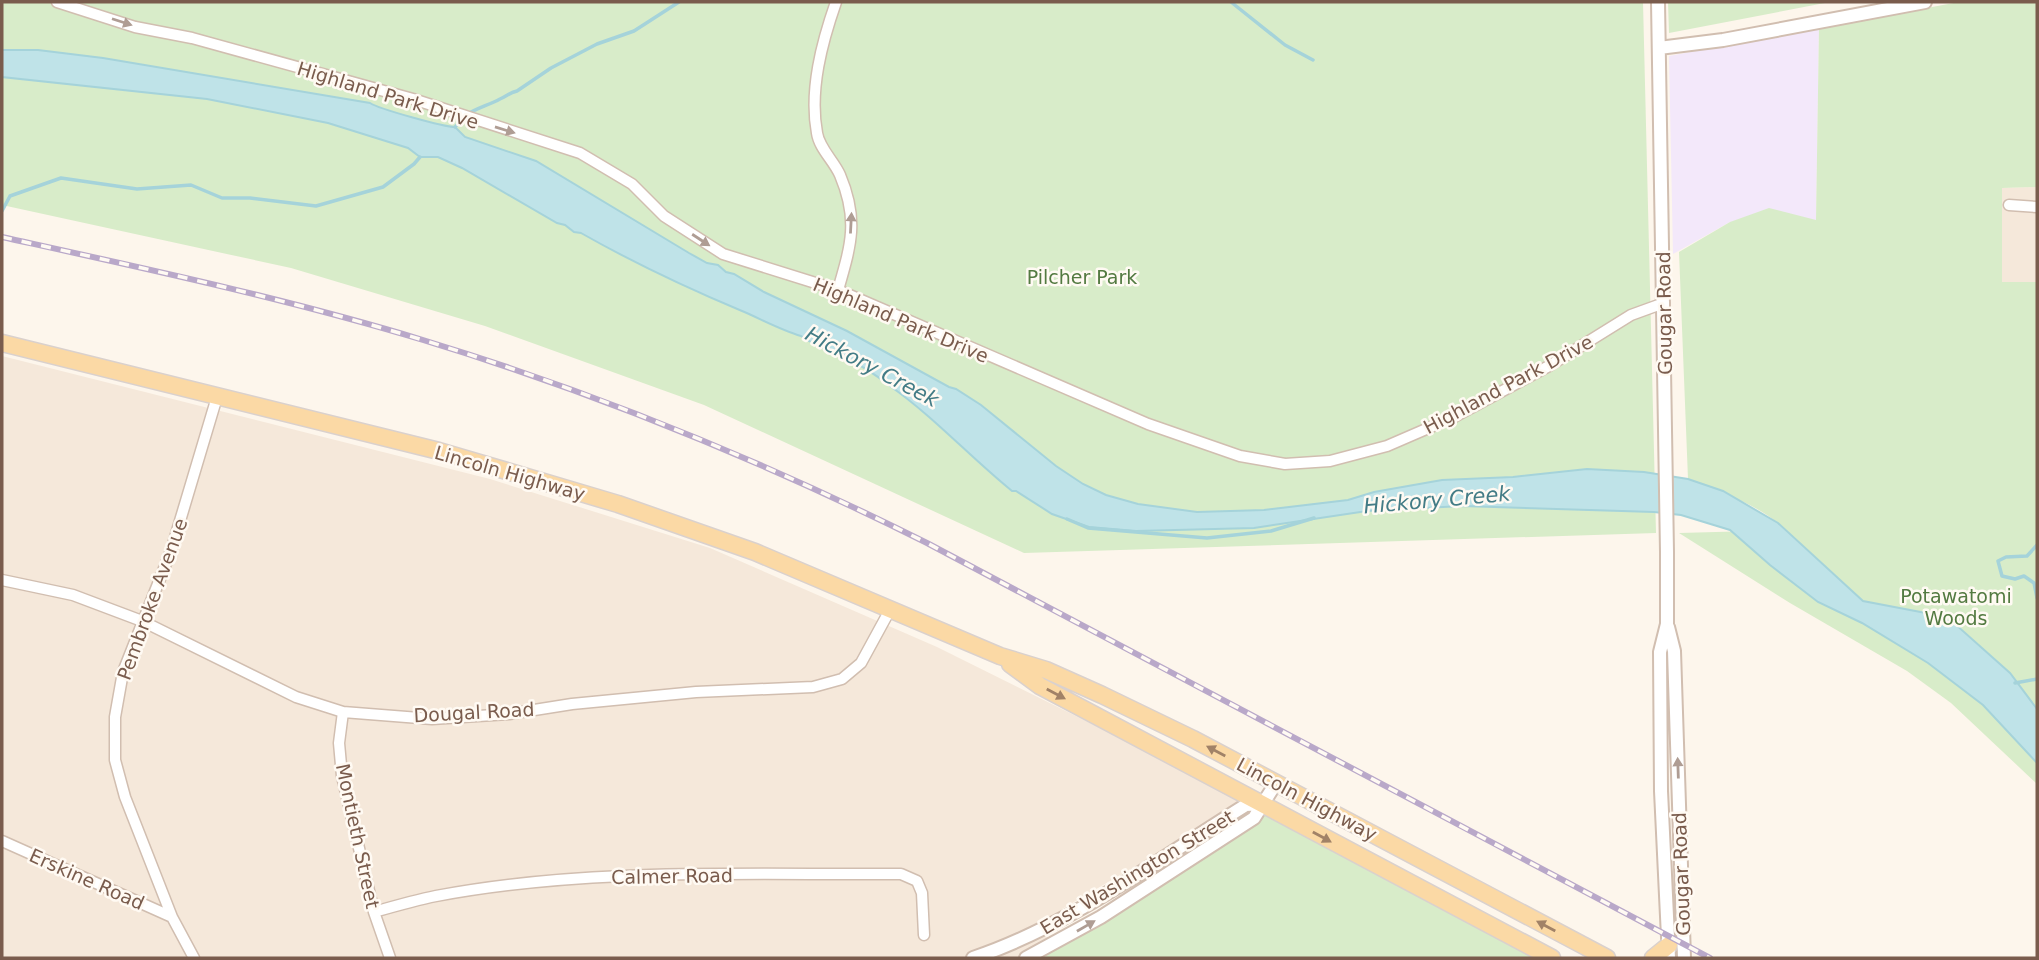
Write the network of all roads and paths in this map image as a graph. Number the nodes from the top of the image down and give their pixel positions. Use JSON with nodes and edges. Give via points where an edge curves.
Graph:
{"nodes":[{"id":1,"x":57,"y":2,"type":"edge"},
{"id":2,"x":836,"y":2,"type":"edge"},
{"id":3,"x":1658,"y":2,"type":"edge"},
{"id":4,"x":1925,"y":2,"type":"edge"},
{"id":5,"x":1659,"y":48,"type":"junction"},
{"id":6,"x":2009,"y":205,"type":"dead end"},
{"id":7,"x":2037,"y":207,"type":"edge"},
{"id":8,"x":838,"y":289,"type":"junction"},
{"id":9,"x":1664,"y":303,"type":"junction"},
{"id":10,"x":2,"y":343,"type":"edge"},
{"id":11,"x":218,"y":397,"type":"junction"},
{"id":12,"x":2,"y":580,"type":"edge"},
{"id":13,"x":891,"y":608,"type":"junction"},
{"id":14,"x":142,"y":621,"type":"junction"},
{"id":15,"x":1667,"y":624,"type":"junction"},
{"id":16,"x":1000,"y":656,"type":"junction"},
{"id":17,"x":343,"y":712,"type":"junction"},
{"id":18,"x":1276,"y":783,"type":"junction"},
{"id":19,"x":1262,"y":804,"type":"junction"},
{"id":20,"x":2,"y":841,"type":"edge"},
{"id":21,"x":374,"y":912,"type":"junction"},
{"id":22,"x":172,"y":918,"type":"junction"},
{"id":23,"x":924,"y":935,"type":"dead end"},
{"id":24,"x":1027,"y":938,"type":"junction"},
{"id":25,"x":1669,"y":951,"type":"edge"},
{"id":26,"x":1031,"y":957,"type":"edge"},
{"id":27,"x":194,"y":958,"type":"edge"},
{"id":28,"x":390,"y":958,"type":"edge"},
{"id":29,"x":973,"y":958,"type":"edge"},
{"id":30,"x":1552,"y":958,"type":"edge"},
{"id":31,"x":1607,"y":958,"type":"edge"},
{"id":32,"x":1653,"y":958,"type":"edge"},
{"id":33,"x":1684,"y":958,"type":"edge"}],
"edges":[{"from":1,"to":8,"type":"street","name":"Highland Park Drive","one_way":true,"via":[[135,27],[192,38],[413,99],[580,153],[632,184],[664,216],[723,254]]},
{"from":8,"to":2,"type":"street","one_way":true,"via":[[849,251],[852,212],[839,174],[817,136],[815,94],[826,30]]},
{"from":3,"to":5,"type":"street","name":"Gougar Road"},
{"from":4,"to":5,"type":"street"},
{"from":5,"to":9,"type":"street","name":"Gougar Road"},
{"from":6,"to":7,"type":"street"},
{"from":8,"to":9,"type":"street","name":"Highland Park Drive","via":[[1148,424],[1240,456],[1285,464],[1330,461],[1387,446],[1454,417],[1631,315]]},
{"from":9,"to":15,"type":"street","name":"Gougar Road"},
{"from":10,"to":11,"type":"main road","name":"Lincoln Highway"},
{"from":11,"to":13,"type":"main road","name":"Lincoln Highway","via":[[439,451],[618,505],[755,552]]},
{"from":11,"to":14,"type":"street","name":"Pembroke Avenue","via":[[171,551]]},
{"from":12,"to":14,"type":"street","name":"Dougal Road","via":[[73,595]]},
{"from":13,"to":16,"type":"main road","name":"Lincoln Highway"},
{"from":13,"to":17,"type":"street","name":"Dougal Road","via":[[861,663],[842,679],[813,687],[696,692],[432,719]]},
{"from":14,"to":17,"type":"street","name":"Dougal Road","via":[[296,697]]},
{"from":14,"to":22,"type":"street","name":"Pembroke Avenue","via":[[122,672],[115,760]]},
{"from":15,"to":25,"type":"street","name":"Gougar Road","via":[[1660,652]]},
{"from":33,"to":15,"type":"street","name":"Gougar Road","one_way":true,"via":[[1674,651]]},
{"from":18,"to":16,"type":"main road","name":"Lincoln Highway","one_way":true,"via":[[1102,695]]},
{"from":16,"to":19,"type":"main road","name":"Lincoln Highway","one_way":true,"via":[[1040,686]]},
{"from":17,"to":21,"type":"street","name":"Montieth Street","via":[[342,776]]},
{"from":18,"to":19,"type":"street","name":"East Washington Street"},
{"from":31,"to":18,"type":"main road","name":"Lincoln Highway","one_way":true},
{"from":19,"to":24,"type":"street","name":"East Washington Street","via":[[1246,805]]},
{"from":26,"to":19,"type":"street","name":"East Washington Street","one_way":true,"via":[[1101,918],[1254,818]]},
{"from":19,"to":30,"type":"main road","name":"Lincoln Highway","one_way":true},
{"from":20,"to":22,"type":"street","name":"Erskine Road"},
{"from":21,"to":23,"type":"street","name":"Calmer Road","via":[[435,896],[534,881],[901,874],[916,881],[922,892]]},
{"from":21,"to":28,"type":"street","name":"Montieth Street"},
{"from":22,"to":27,"type":"street","name":"Pembroke Avenue"},
{"from":24,"to":26,"type":"street"},
{"from":24,"to":29,"type":"street","name":"East Washington Street"},
{"from":25,"to":32,"type":"main road"}]}
